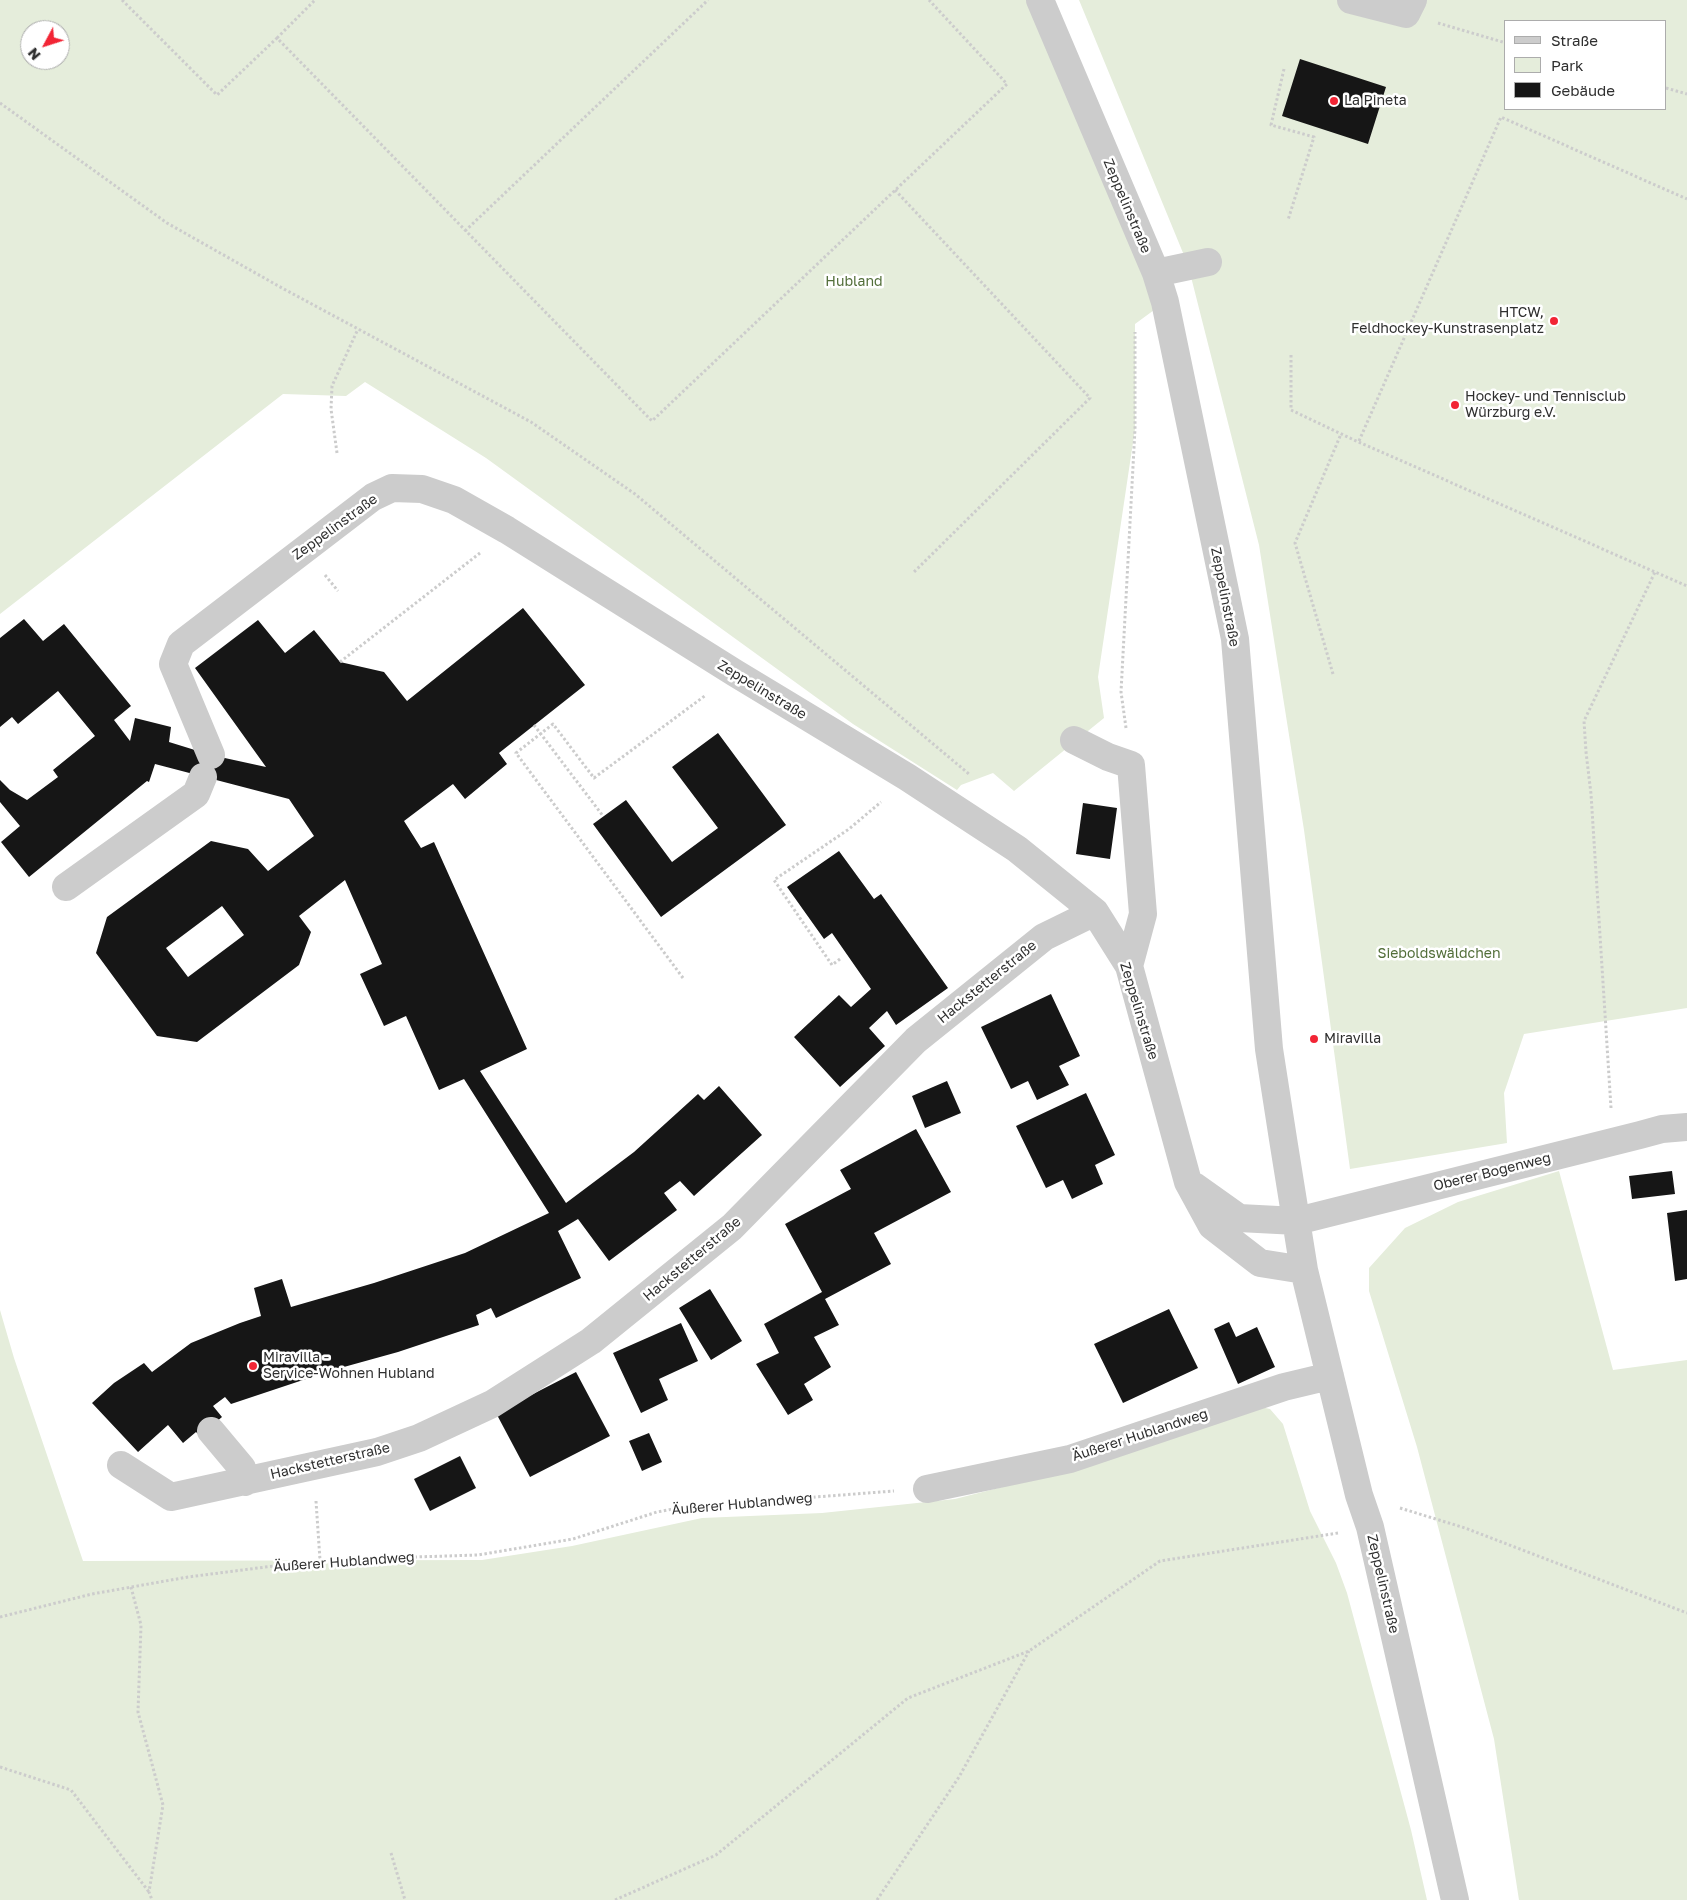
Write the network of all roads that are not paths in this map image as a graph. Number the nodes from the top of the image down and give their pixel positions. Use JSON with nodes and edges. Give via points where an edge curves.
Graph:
{"nodes":[{"id":1,"x":1040,"y":0,"type":"edge"},
{"id":2,"x":1351,"y":0,"type":"edge"},
{"id":3,"x":1409,"y":7,"type":"edge"},
{"id":4,"x":1208,"y":262,"type":"dead end"},
{"id":5,"x":1156,"y":273,"type":"junction"},
{"id":6,"x":1074,"y":740,"type":"dead end"},
{"id":7,"x":66,"y":887,"type":"dead end"},
{"id":8,"x":1095,"y":912,"type":"junction"},
{"id":9,"x":1129,"y":966,"type":"junction"},
{"id":10,"x":1687,"y":1127,"type":"edge"},
{"id":11,"x":1188,"y":1182,"type":"junction"},
{"id":12,"x":1297,"y":1221,"type":"junction"},
{"id":13,"x":1304,"y":1270,"type":"junction"},
{"id":14,"x":1330,"y":1376,"type":"junction"},
{"id":15,"x":211,"y":1430,"type":"dead end"},
{"id":16,"x":121,"y":1466,"type":"dead end"},
{"id":17,"x":245,"y":1482,"type":"junction"},
{"id":18,"x":927,"y":1489,"type":"road end"},
{"id":19,"x":1455,"y":1900,"type":"edge"}],
"edges":[{"from":1,"to":5,"type":"street","name":"Zeppelinstraße"},
{"from":2,"to":3,"type":"street"},
{"from":4,"to":5,"type":"street"},
{"from":5,"to":12,"type":"street","name":"Zeppelinstraße","via":[[1165,302],[1235,639],[1270,1049]]},
{"from":6,"to":9,"type":"street","via":[[1131,765],[1143,914]]},
{"from":7,"to":8,"type":"street","name":"Zeppelinstraße","via":[[196,794],[207,766],[173,664],[181,644],[373,497],[392,488],[422,489],[454,500],[507,530],[735,674],[907,777],[1017,849]]},
{"from":8,"to":9,"type":"street","name":"Zeppelinstraße"},
{"from":8,"to":17,"type":"street","name":"Hackstetterstraße","via":[[1044,937],[916,1040],[732,1227],[591,1341],[492,1404],[419,1438],[377,1452]]},
{"from":9,"to":11,"type":"street","name":"Zeppelinstraße"},
{"from":10,"to":12,"type":"street","name":"Oberer Bogenweg","via":[[1662,1129]]},
{"from":11,"to":12,"type":"street","via":[[1239,1218]]},
{"from":11,"to":13,"type":"street","name":"Zeppelinstraße","via":[[1212,1226],[1260,1263]]},
{"from":12,"to":13,"type":"street","name":"Zeppelinstraße"},
{"from":13,"to":14,"type":"street","name":"Zeppelinstraße"},
{"from":14,"to":18,"type":"street","name":"Äußerer Hublandweg","via":[[1284,1386],[1070,1459]]},
{"from":14,"to":19,"type":"street","name":"Zeppelinstraße","via":[[1370,1527]]},
{"from":15,"to":17,"type":"street","via":[[242,1468]]},
{"from":16,"to":17,"type":"street","name":"Hackstetterstraße","via":[[171,1497]]}]}
